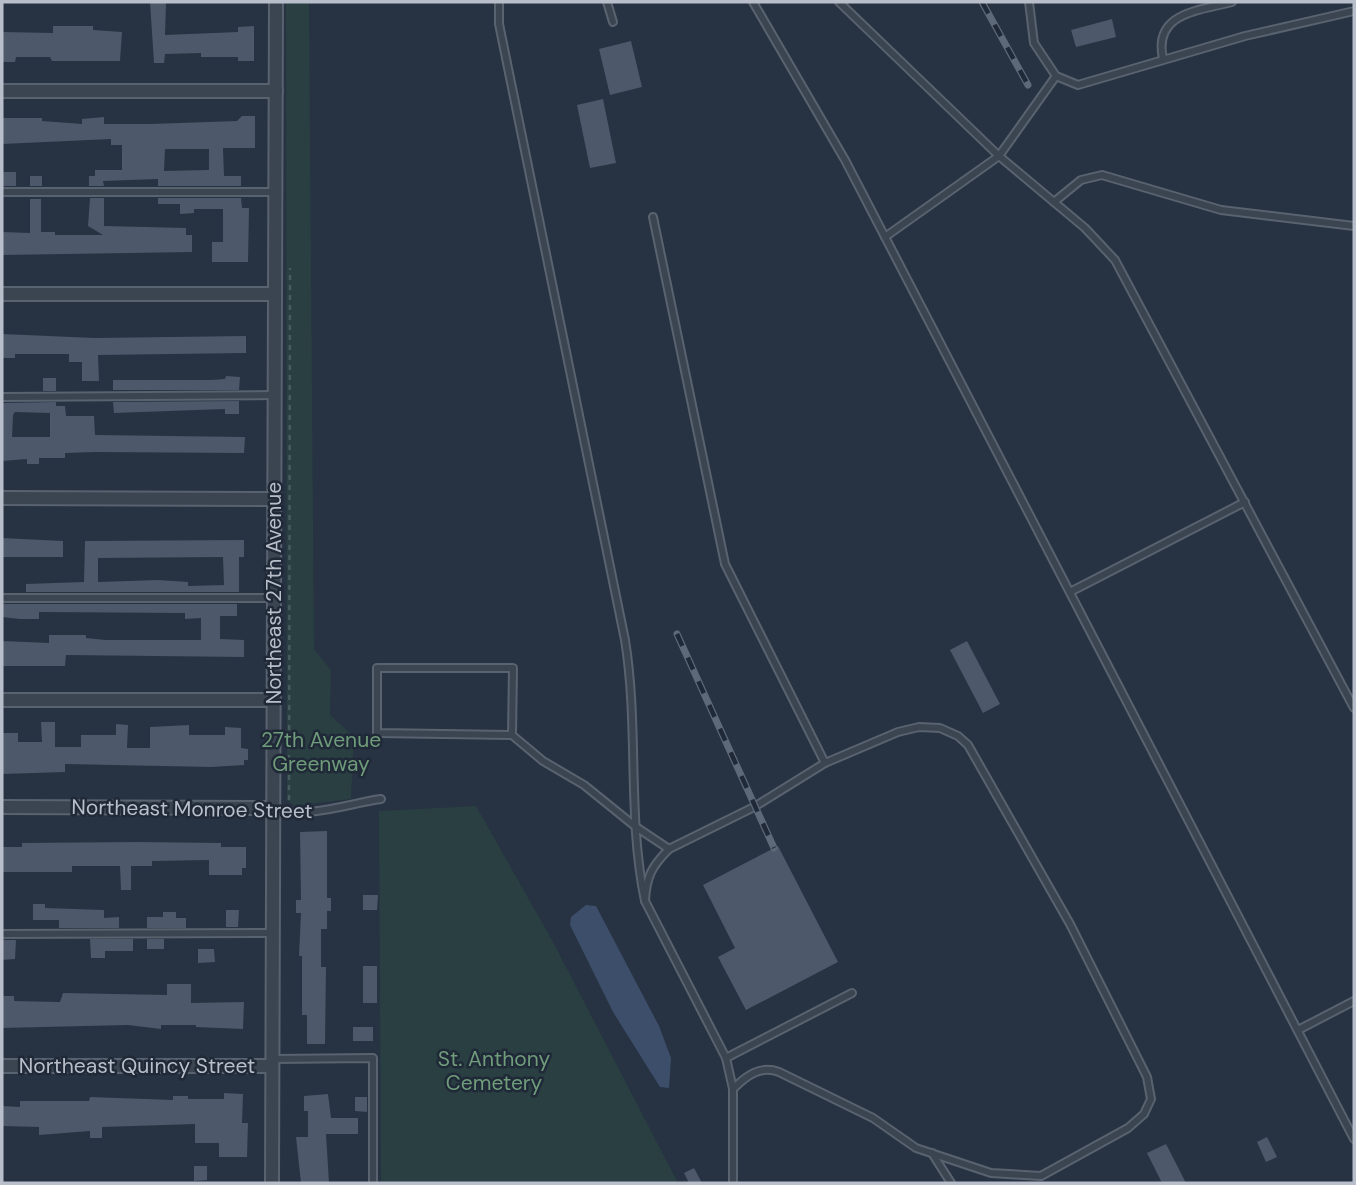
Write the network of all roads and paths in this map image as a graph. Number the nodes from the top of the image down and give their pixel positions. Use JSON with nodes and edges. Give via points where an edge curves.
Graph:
{"nodes":[{"id":1,"x":276,"y":2,"type":"edge"},
{"id":2,"x":607,"y":2,"type":"edge"},
{"id":3,"x":753,"y":2,"type":"edge"},
{"id":4,"x":839,"y":2,"type":"edge"},
{"id":5,"x":1030,"y":2,"type":"edge"},
{"id":6,"x":1232,"y":2,"type":"edge"},
{"id":7,"x":498,"y":3,"type":"edge"},
{"id":8,"x":1354,"y":11,"type":"edge"},
{"id":9,"x":613,"y":22,"type":"dead end"},
{"id":10,"x":1163,"y":59,"type":"junction"},
{"id":11,"x":1056,"y":76,"type":"junction"},
{"id":12,"x":276,"y":91,"type":"junction"},
{"id":13,"x":2,"y":92,"type":"edge"},
{"id":14,"x":999,"y":156,"type":"junction"},
{"id":15,"x":2,"y":192,"type":"edge"},
{"id":16,"x":275,"y":192,"type":"junction"},
{"id":17,"x":1054,"y":202,"type":"junction"},
{"id":18,"x":653,"y":217,"type":"dead end"},
{"id":19,"x":1354,"y":226,"type":"edge"},
{"id":20,"x":885,"y":237,"type":"junction"},
{"id":21,"x":290,"y":268,"type":"dead end"},
{"id":22,"x":2,"y":294,"type":"edge"},
{"id":23,"x":275,"y":294,"type":"junction"},
{"id":24,"x":275,"y":395,"type":"junction"},
{"id":25,"x":2,"y":397,"type":"edge"},
{"id":26,"x":2,"y":498,"type":"edge"},
{"id":27,"x":275,"y":499,"type":"junction"},
{"id":28,"x":1245,"y":502,"type":"junction"},
{"id":29,"x":1070,"y":592,"type":"junction"},
{"id":30,"x":2,"y":598,"type":"edge"},
{"id":31,"x":274,"y":598,"type":"junction"},
{"id":32,"x":2,"y":700,"type":"edge"},
{"id":33,"x":274,"y":700,"type":"junction"},
{"id":34,"x":1354,"y":708,"type":"edge"},
{"id":35,"x":512,"y":735,"type":"junction"},
{"id":36,"x":825,"y":763,"type":"junction"},
{"id":37,"x":381,"y":799,"type":"dead end"},
{"id":38,"x":2,"y":807,"type":"edge"},
{"id":39,"x":288,"y":807,"type":"dead end"},
{"id":40,"x":274,"y":808,"type":"junction"},
{"id":41,"x":636,"y":827,"type":"junction"},
{"id":42,"x":670,"y":849,"type":"junction"},
{"id":43,"x":645,"y":901,"type":"junction"},
{"id":44,"x":273,"y":933,"type":"junction"},
{"id":45,"x":2,"y":934,"type":"edge"},
{"id":46,"x":852,"y":993,"type":"dead end"},
{"id":47,"x":1354,"y":1001,"type":"edge"},
{"id":48,"x":1298,"y":1030,"type":"junction"},
{"id":49,"x":726,"y":1058,"type":"junction"},
{"id":50,"x":272,"y":1063,"type":"junction"},
{"id":51,"x":2,"y":1066,"type":"edge"},
{"id":52,"x":733,"y":1089,"type":"junction"},
{"id":53,"x":1354,"y":1139,"type":"edge"},
{"id":54,"x":932,"y":1153,"type":"junction"},
{"id":55,"x":272,"y":1183,"type":"edge"},
{"id":56,"x":373,"y":1183,"type":"edge"},
{"id":57,"x":733,"y":1183,"type":"edge"},
{"id":58,"x":951,"y":1183,"type":"edge"}],
"edges":[{"from":1,"to":12,"type":"street","name":"Northeast 27th Avenue"},
{"from":2,"to":9,"type":"lane"},
{"from":3,"to":20,"type":"lane"},
{"from":4,"to":14,"type":"lane"},
{"from":5,"to":11,"type":"lane","via":[[1034,43]]},
{"from":6,"to":10,"type":"lane","via":[[1190,13],[1165,27],[1159,40]]},
{"from":7,"to":41,"type":"lane","via":[[625,640],[632,699]]},
{"from":8,"to":10,"type":"lane"},
{"from":10,"to":11,"type":"lane","via":[[1078,85]]},
{"from":11,"to":14,"type":"lane"},
{"from":12,"to":13,"type":"street"},
{"from":12,"to":16,"type":"street","name":"Northeast 27th Avenue"},
{"from":14,"to":17,"type":"lane"},
{"from":14,"to":20,"type":"lane"},
{"from":15,"to":16,"type":"lane"},
{"from":16,"to":23,"type":"street","name":"Northeast 27th Avenue"},
{"from":17,"to":19,"type":"lane","via":[[1081,180],[1102,175],[1221,210]]},
{"from":17,"to":28,"type":"lane","via":[[1115,260]]},
{"from":18,"to":36,"type":"lane","via":[[725,564]]},
{"from":20,"to":29,"type":"lane"},
{"from":21,"to":39,"type":"path"},
{"from":22,"to":23,"type":"street"},
{"from":23,"to":24,"type":"street","name":"Northeast 27th Avenue"},
{"from":24,"to":25,"type":"lane"},
{"from":24,"to":27,"type":"street","name":"Northeast 27th Avenue"},
{"from":26,"to":27,"type":"street"},
{"from":27,"to":31,"type":"street","name":"Northeast 27th Avenue"},
{"from":28,"to":29,"type":"lane"},
{"from":28,"to":34,"type":"lane"},
{"from":29,"to":48,"type":"lane"},
{"from":30,"to":31,"type":"lane"},
{"from":31,"to":33,"type":"street","name":"Northeast 27th Avenue"},
{"from":32,"to":33,"type":"street"},
{"from":33,"to":40,"type":"street","name":"Northeast 27th Avenue"},
{"from":35,"to":35,"type":"lane","via":[[377,733],[377,668],[513,668]]},
{"from":35,"to":41,"type":"lane"},
{"from":36,"to":42,"type":"lane","via":[[754,807]]},
{"from":36,"to":54,"type":"lane","via":[[919,727],[940,728],[968,745],[1070,924],[1147,1077],[1151,1099],[1144,1114],[1128,1128],[1041,1177],[991,1173]]},
{"from":37,"to":40,"type":"lane","name":"Northeast Monroe Street","via":[[321,811],[289,813]]},
{"from":38,"to":40,"type":"street","name":"Northeast Monroe Street"},
{"from":40,"to":44,"type":"street","name":"Northeast 27th Avenue"},
{"from":41,"to":42,"type":"lane"},
{"from":41,"to":43,"type":"lane"},
{"from":42,"to":43,"type":"lane","via":[[646,878]]},
{"from":43,"to":49,"type":"lane"},
{"from":44,"to":45,"type":"lane"},
{"from":44,"to":50,"type":"street","name":"Northeast 27th Avenue"},
{"from":46,"to":49,"type":"lane"},
{"from":47,"to":48,"type":"lane"},
{"from":48,"to":53,"type":"lane"},
{"from":49,"to":52,"type":"lane"},
{"from":50,"to":51,"type":"street","name":"Northeast Quincy Street"},
{"from":50,"to":55,"type":"street","name":"Northeast 27th Avenue"},
{"from":50,"to":56,"type":"lane","via":[[373,1058]]},
{"from":52,"to":54,"type":"lane","via":[[747,1075],[772,1070],[873,1118],[916,1148]]},
{"from":52,"to":57,"type":"lane"},
{"from":54,"to":58,"type":"lane"}]}
